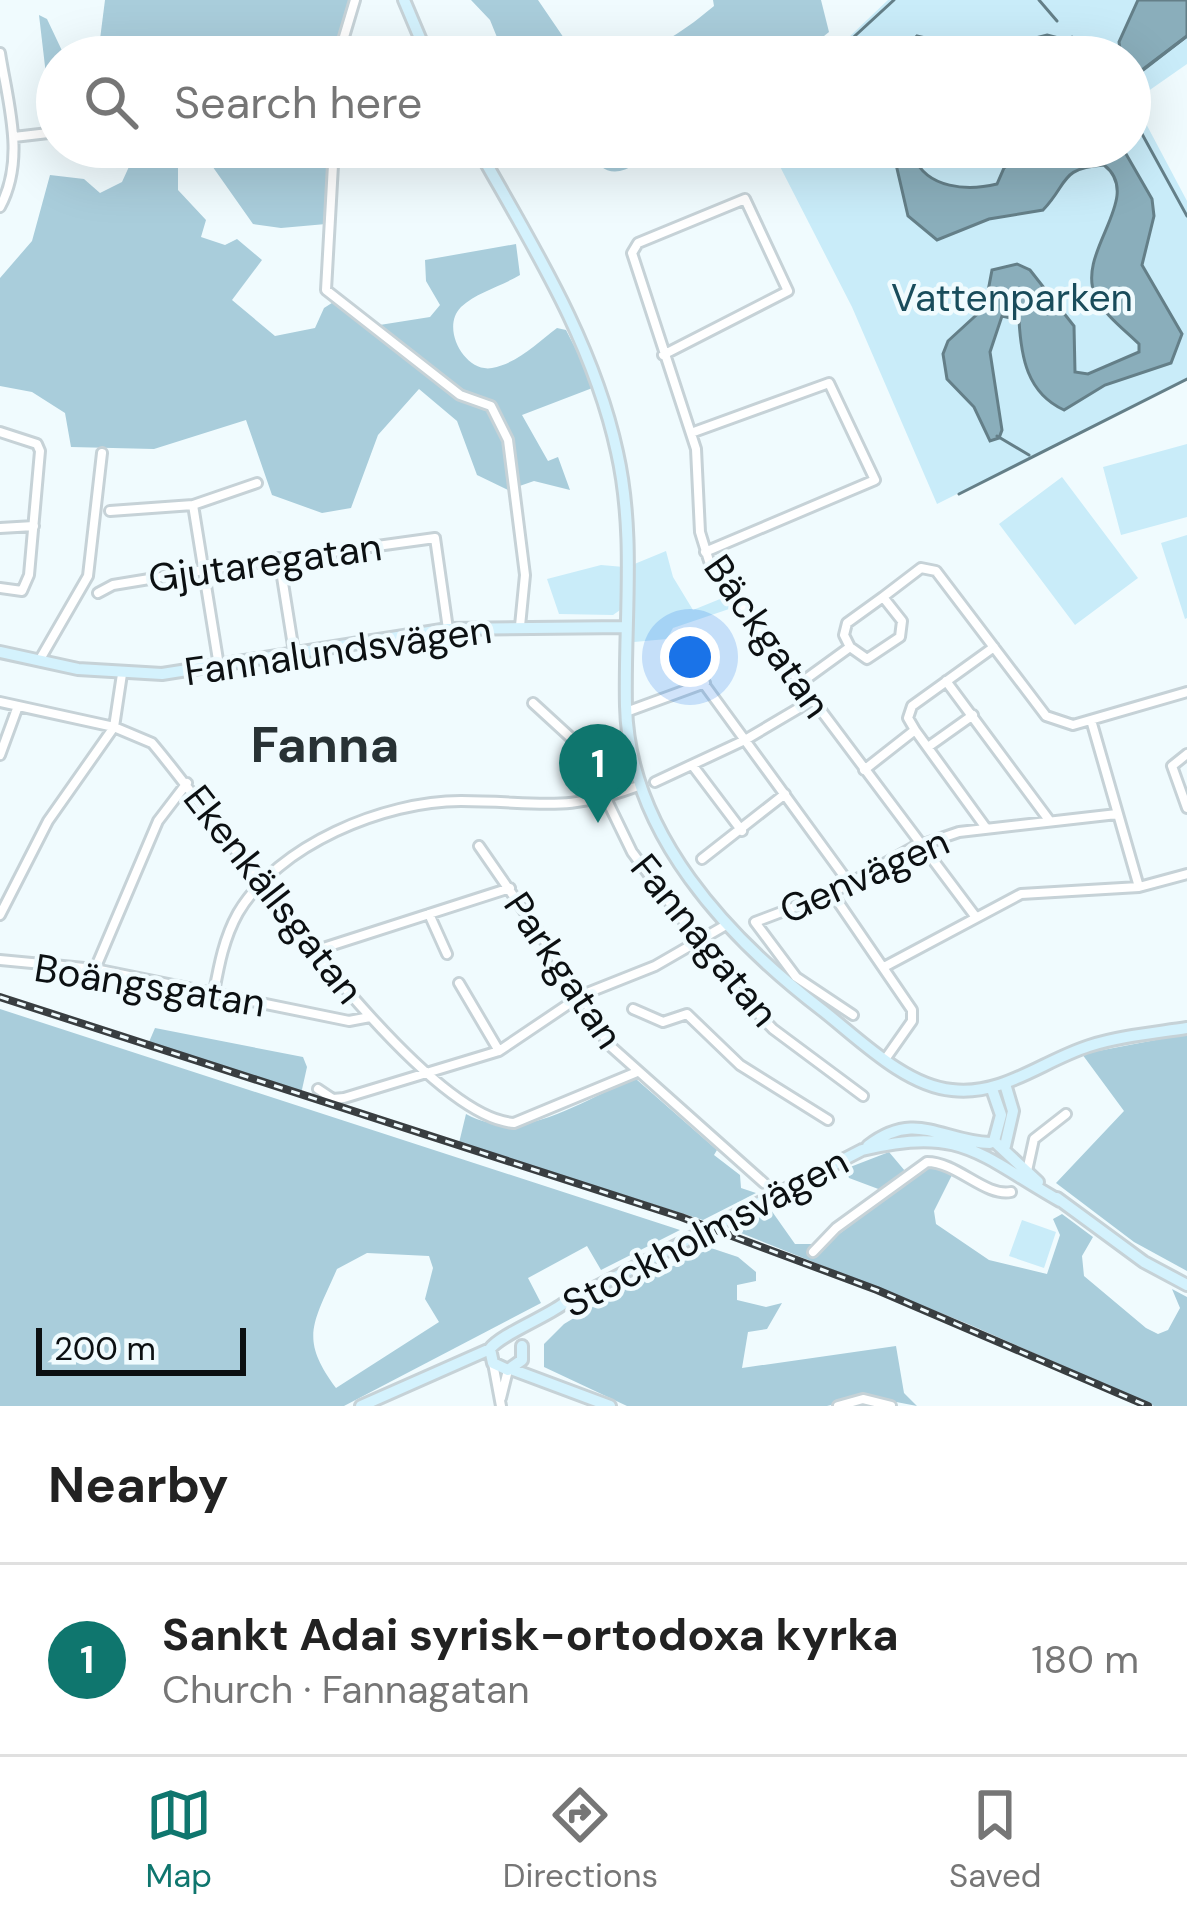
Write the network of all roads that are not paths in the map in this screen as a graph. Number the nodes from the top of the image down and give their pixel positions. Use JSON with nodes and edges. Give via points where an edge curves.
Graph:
{"nodes":[{"id":1,"x":356,"y":0,"type":"edge"},
{"id":2,"x":404,"y":0,"type":"edge"},
{"id":3,"x":345,"y":36,"type":"edge"},
{"id":4,"x":419,"y":36,"type":"edge"},
{"id":5,"x":0,"y":53,"type":"edge"},
{"id":6,"x":36,"y":135,"type":"edge"},
{"id":7,"x":14,"y":137,"type":"junction"},
{"id":8,"x":333,"y":168,"type":"edge"},
{"id":9,"x":489,"y":168,"type":"edge"},
{"id":10,"x":0,"y":207,"type":"edge"},
{"id":11,"x":663,"y":355,"type":"junction"},
{"id":12,"x":0,"y":432,"type":"edge"},
{"id":13,"x":691,"y":433,"type":"junction"},
{"id":14,"x":102,"y":453,"type":"dead end"},
{"id":15,"x":257,"y":482,"type":"dead end"},
{"id":16,"x":193,"y":505,"type":"junction"},
{"id":17,"x":110,"y":511,"type":"dead end"},
{"id":18,"x":34,"y":526,"type":"junction"},
{"id":19,"x":0,"y":528,"type":"edge"},
{"id":20,"x":706,"y":552,"type":"junction"},
{"id":21,"x":279,"y":558,"type":"junction"},
{"id":22,"x":204,"y":570,"type":"junction"},
{"id":23,"x":0,"y":588,"type":"edge"},
{"id":24,"x":98,"y":593,"type":"dead end"},
{"id":25,"x":883,"y":597,"type":"junction"},
{"id":26,"x":520,"y":626,"type":"junction"},
{"id":27,"x":626,"y":627,"type":"junction"},
{"id":28,"x":448,"y":629,"type":"junction"},
{"id":29,"x":994,"y":646,"type":"junction"},
{"id":30,"x":850,"y":647,"type":"junction"},
{"id":31,"x":0,"y":652,"type":"edge"},
{"id":32,"x":294,"y":652,"type":"junction"},
{"id":33,"x":39,"y":662,"type":"junction"},
{"id":34,"x":688,"y":662,"type":"dead end"},
{"id":35,"x":219,"y":665,"type":"junction"},
{"id":36,"x":122,"y":674,"type":"junction"},
{"id":37,"x":946,"y":681,"type":"junction"},
{"id":38,"x":706,"y":683,"type":"junction"},
{"id":39,"x":799,"y":684,"type":"junction"},
{"id":40,"x":1187,"y":692,"type":"edge"},
{"id":41,"x":811,"y":700,"type":"junction"},
{"id":42,"x":0,"y":702,"type":"edge"},
{"id":43,"x":533,"y":704,"type":"dead end"},
{"id":44,"x":19,"y":706,"type":"junction"},
{"id":45,"x":626,"y":712,"type":"junction"},
{"id":46,"x":974,"y":715,"type":"junction"},
{"id":47,"x":1091,"y":720,"type":"junction"},
{"id":48,"x":114,"y":727,"type":"junction"},
{"id":49,"x":915,"y":730,"type":"junction"},
{"id":50,"x":745,"y":740,"type":"junction"},
{"id":51,"x":928,"y":747,"type":"junction"},
{"id":52,"x":1187,"y":754,"type":"edge"},
{"id":53,"x":0,"y":755,"type":"edge"},
{"id":54,"x":693,"y":766,"type":"junction"},
{"id":55,"x":865,"y":770,"type":"junction"},
{"id":56,"x":649,"y":783,"type":"junction"},
{"id":57,"x":187,"y":784,"type":"junction"},
{"id":58,"x":785,"y":794,"type":"junction"},
{"id":59,"x":606,"y":801,"type":"junction"},
{"id":60,"x":1187,"y":808,"type":"edge"},
{"id":61,"x":1117,"y":814,"type":"junction"},
{"id":62,"x":1049,"y":821,"type":"junction"},
{"id":63,"x":986,"y":828,"type":"junction"},
{"id":64,"x":742,"y":831,"type":"junction"},
{"id":65,"x":921,"y":844,"type":"junction"},
{"id":66,"x":479,"y":846,"type":"dead end"},
{"id":67,"x":702,"y":859,"type":"dead end"},
{"id":68,"x":1187,"y":874,"type":"edge"},
{"id":69,"x":264,"y":882,"type":"junction"},
{"id":70,"x":848,"y":883,"type":"junction"},
{"id":71,"x":1139,"y":887,"type":"junction"},
{"id":72,"x":511,"y":888,"type":"junction"},
{"id":73,"x":832,"y":892,"type":"junction"},
{"id":74,"x":429,"y":914,"type":"junction"},
{"id":75,"x":0,"y":915,"type":"edge"},
{"id":76,"x":975,"y":916,"type":"junction"},
{"id":77,"x":726,"y":925,"type":"junction"},
{"id":78,"x":698,"y":941,"type":"junction"},
{"id":79,"x":317,"y":950,"type":"junction"},
{"id":80,"x":446,"y":954,"type":"dead end"},
{"id":81,"x":0,"y":960,"type":"edge"},
{"id":82,"x":884,"y":968,"type":"junction"},
{"id":83,"x":95,"y":969,"type":"junction"},
{"id":84,"x":459,"y":983,"type":"dead end"},
{"id":85,"x":214,"y":992,"type":"junction"},
{"id":86,"x":582,"y":994,"type":"junction"},
{"id":87,"x":633,"y":1009,"type":"dead end"},
{"id":88,"x":854,"y":1015,"type":"dead end"},
{"id":89,"x":370,"y":1016,"type":"junction"},
{"id":90,"x":1187,"y":1028,"type":"edge"},
{"id":91,"x":499,"y":1051,"type":"junction"},
{"id":92,"x":886,"y":1058,"type":"junction"},
{"id":93,"x":637,"y":1072,"type":"junction"},
{"id":94,"x":427,"y":1074,"type":"junction"},
{"id":95,"x":998,"y":1086,"type":"junction"},
{"id":96,"x":318,"y":1089,"type":"dead end"},
{"id":97,"x":863,"y":1096,"type":"dead end"},
{"id":98,"x":1066,"y":1114,"type":"dead end"},
{"id":99,"x":828,"y":1120,"type":"dead end"},
{"id":100,"x":999,"y":1145,"type":"junction"},
{"id":101,"x":862,"y":1150,"type":"junction"},
{"id":102,"x":991,"y":1160,"type":"junction"},
{"id":103,"x":1027,"y":1172,"type":"junction"},
{"id":104,"x":976,"y":1179,"type":"junction"},
{"id":105,"x":764,"y":1183,"type":"dead end"},
{"id":106,"x":1011,"y":1192,"type":"dead end"},
{"id":107,"x":1060,"y":1201,"type":"junction"},
{"id":108,"x":813,"y":1252,"type":"dead end"},
{"id":109,"x":1187,"y":1285,"type":"edge"},
{"id":110,"x":548,"y":1315,"type":"junction"},
{"id":111,"x":510,"y":1337,"type":"junction"},
{"id":112,"x":522,"y":1348,"type":"junction"},
{"id":113,"x":491,"y":1357,"type":"junction"},
{"id":114,"x":510,"y":1370,"type":"junction"},
{"id":115,"x":545,"y":1378,"type":"junction"},
{"id":116,"x":361,"y":1406,"type":"edge"},
{"id":117,"x":501,"y":1406,"type":"edge"},
{"id":118,"x":610,"y":1406,"type":"edge"},
{"id":119,"x":838,"y":1406,"type":"edge"},
{"id":120,"x":891,"y":1406,"type":"edge"}],
"edges":[{"from":1,"to":3,"type":"street"},
{"from":2,"to":4,"type":"street"},
{"from":5,"to":7,"type":"street"},
{"from":6,"to":7,"type":"street"},
{"from":7,"to":10,"type":"street","via":[[12,178]]},
{"from":8,"to":26,"type":"street","via":[[326,290],[460,395],[484,402],[508,440],[525,574]]},
{"from":9,"to":27,"type":"street","via":[[598,382],[621,476]]},
{"from":11,"to":11,"type":"street","name":"Bäckgatan","via":[[633,247],[745,199],[788,283],[782,297]]},
{"from":11,"to":13,"type":"street","name":"Bäckgatan"},
{"from":12,"to":18,"type":"street","via":[[40,446]]},
{"from":13,"to":20,"type":"street","name":"Bäckgatan"},
{"from":13,"to":20,"type":"street","via":[[829,383],[875,480]]},
{"from":14,"to":33,"type":"street","via":[[88,576]]},
{"from":15,"to":16,"type":"street"},
{"from":16,"to":17,"type":"street"},
{"from":16,"to":22,"type":"street"},
{"from":18,"to":19,"type":"street"},
{"from":18,"to":23,"type":"street","via":[[25,587]]},
{"from":20,"to":39,"type":"street","name":"Bäckgatan"},
{"from":21,"to":22,"type":"street","name":"Gjutaregatan"},
{"from":21,"to":28,"type":"street","name":"Gjutaregatan","via":[[435,538]]},
{"from":21,"to":32,"type":"street"},
{"from":22,"to":24,"type":"street","name":"Gjutaregatan"},
{"from":22,"to":35,"type":"street"},
{"from":25,"to":29,"type":"street","via":[[921,568],[936,571]]},
{"from":25,"to":30,"type":"street","via":[[848,623]]},
{"from":25,"to":30,"type":"street","via":[[902,620],[900,637],[867,658]]},
{"from":26,"to":27,"type":"street","name":"Fannalundsvägen"},
{"from":26,"to":28,"type":"street","name":"Fannalundsvägen"},
{"from":27,"to":45,"type":"street"},
{"from":28,"to":32,"type":"street","name":"Fannalundsvägen"},
{"from":29,"to":37,"type":"street"},
{"from":29,"to":47,"type":"street","via":[[1046,716],[1065,725]]},
{"from":30,"to":39,"type":"street"},
{"from":31,"to":33,"type":"street","name":"Fannalundsvägen"},
{"from":32,"to":35,"type":"street","name":"Fannalundsvägen"},
{"from":33,"to":36,"type":"street","name":"Fannalundsvägen"},
{"from":34,"to":38,"type":"street"},
{"from":35,"to":36,"type":"street","name":"Fannalundsvägen"},
{"from":36,"to":48,"type":"street"},
{"from":37,"to":46,"type":"street"},
{"from":37,"to":49,"type":"street","via":[[910,710]]},
{"from":38,"to":45,"type":"street"},
{"from":38,"to":50,"type":"street"},
{"from":39,"to":41,"type":"street","name":"Bäckgatan"},
{"from":40,"to":47,"type":"street"},
{"from":41,"to":50,"type":"street"},
{"from":41,"to":55,"type":"street","name":"Bäckgatan"},
{"from":42,"to":44,"type":"street","name":"Ekenkällsgatan"},
{"from":43,"to":59,"type":"street","name":"Fannagatan","via":[[575,738]]},
{"from":44,"to":48,"type":"street","name":"Ekenkällsgatan"},
{"from":44,"to":53,"type":"street"},
{"from":45,"to":56,"type":"street"},
{"from":46,"to":51,"type":"street"},
{"from":46,"to":62,"type":"street"},
{"from":47,"to":61,"type":"street"},
{"from":48,"to":57,"type":"street","name":"Ekenkällsgatan","via":[[152,742]]},
{"from":48,"to":75,"type":"street","via":[[48,821]]},
{"from":49,"to":51,"type":"street"},
{"from":49,"to":55,"type":"street"},
{"from":50,"to":54,"type":"street"},
{"from":50,"to":58,"type":"street"},
{"from":51,"to":63,"type":"street"},
{"from":52,"to":60,"type":"street","via":[[1172,766]]},
{"from":54,"to":56,"type":"street"},
{"from":54,"to":64,"type":"street"},
{"from":55,"to":65,"type":"street","name":"Bäckgatan"},
{"from":56,"to":59,"type":"street"},
{"from":56,"to":77,"type":"street","via":[[679,862]]},
{"from":57,"to":69,"type":"street","name":"Ekenkällsgatan"},
{"from":57,"to":83,"type":"street","via":[[158,821]]},
{"from":58,"to":64,"type":"street"},
{"from":58,"to":70,"type":"street"},
{"from":59,"to":69,"type":"street","via":[[547,808],[459,801],[387,815],[327,837]]},
{"from":59,"to":78,"type":"street","name":"Fannagatan","via":[[632,852]]},
{"from":61,"to":62,"type":"street","name":"Genvägen"},
{"from":61,"to":71,"type":"street"},
{"from":62,"to":63,"type":"street","name":"Genvägen"},
{"from":63,"to":65,"type":"street","name":"Genvägen"},
{"from":64,"to":67,"type":"street"},
{"from":65,"to":70,"type":"street","name":"Genvägen"},
{"from":65,"to":76,"type":"street","name":"Bäckgatan"},
{"from":66,"to":72,"type":"street","name":"Parkgatan"},
{"from":68,"to":71,"type":"street"},
{"from":69,"to":79,"type":"street","name":"Ekenkällsgatan"},
{"from":69,"to":85,"type":"street","via":[[235,920]]},
{"from":70,"to":73,"type":"street","name":"Genvägen"},
{"from":71,"to":76,"type":"street","via":[[1021,894]]},
{"from":72,"to":74,"type":"street"},
{"from":72,"to":86,"type":"street","name":"Parkgatan"},
{"from":73,"to":82,"type":"street"},
{"from":73,"to":88,"type":"street","name":"Genvägen","via":[[755,922],[796,977]]},
{"from":74,"to":79,"type":"street"},
{"from":74,"to":80,"type":"street"},
{"from":76,"to":82,"type":"street"},
{"from":77,"to":78,"type":"street"},
{"from":77,"to":92,"type":"street"},
{"from":78,"to":86,"type":"street"},
{"from":78,"to":97,"type":"street","name":"Fannagatan","via":[[773,1028]]},
{"from":79,"to":89,"type":"street","name":"Ekenkällsgatan"},
{"from":81,"to":83,"type":"street","name":"Boängsgatan"},
{"from":82,"to":92,"type":"street","via":[[914,1016]]},
{"from":83,"to":85,"type":"street","name":"Boängsgatan"},
{"from":84,"to":91,"type":"street"},
{"from":85,"to":89,"type":"street","name":"Boängsgatan","via":[[350,1021]]},
{"from":86,"to":91,"type":"street"},
{"from":86,"to":93,"type":"street","name":"Parkgatan","via":[[607,1043]]},
{"from":87,"to":99,"type":"street","name":"Fannagatan","via":[[663,1022],[687,1014],[740,1065]]},
{"from":89,"to":94,"type":"street","name":"Ekenkällsgatan"},
{"from":90,"to":95,"type":"street","via":[[1083,1048]]},
{"from":91,"to":94,"type":"street"},
{"from":92,"to":95,"type":"street","via":[[945,1090]]},
{"from":93,"to":94,"type":"street","name":"Ekenkällsgatan","via":[[514,1123],[466,1108]]},
{"from":93,"to":105,"type":"street","name":"Parkgatan"},
{"from":94,"to":96,"type":"street","via":[[344,1098]]},
{"from":95,"to":100,"type":"street"},
{"from":98,"to":103,"type":"street","via":[[1034,1139]]},
{"from":100,"to":101,"type":"street","name":"Stockholmsvägen","via":[[915,1128]]},
{"from":100,"to":102,"type":"street"},
{"from":100,"to":102,"type":"street"},
{"from":100,"to":103,"type":"street"},
{"from":101,"to":102,"type":"street","name":"Stockholmsvägen","via":[[930,1137]]},
{"from":101,"to":110,"type":"street","name":"Stockholmsvägen"},
{"from":102,"to":104,"type":"street"},
{"from":102,"to":107,"type":"street","name":"Stockholmsvägen"},
{"from":103,"to":107,"type":"street"},
{"from":104,"to":106,"type":"street"},
{"from":104,"to":108,"type":"street","via":[[940,1162],[920,1164]]},
{"from":107,"to":109,"type":"street"},
{"from":110,"to":111,"type":"street","name":"Stockholmsvägen"},
{"from":110,"to":112,"type":"street","name":"Stockholmsvägen"},
{"from":111,"to":112,"type":"street"},
{"from":111,"to":113,"type":"street","via":[[496,1340]]},
{"from":112,"to":114,"type":"street"},
{"from":112,"to":115,"type":"street"},
{"from":113,"to":114,"type":"street"},
{"from":113,"to":116,"type":"street","via":[[446,1366]]},
{"from":113,"to":117,"type":"street"},
{"from":114,"to":115,"type":"street"},
{"from":114,"to":117,"type":"street"},
{"from":115,"to":118,"type":"street"},
{"from":119,"to":120,"type":"street","via":[[862,1399]]}]}
